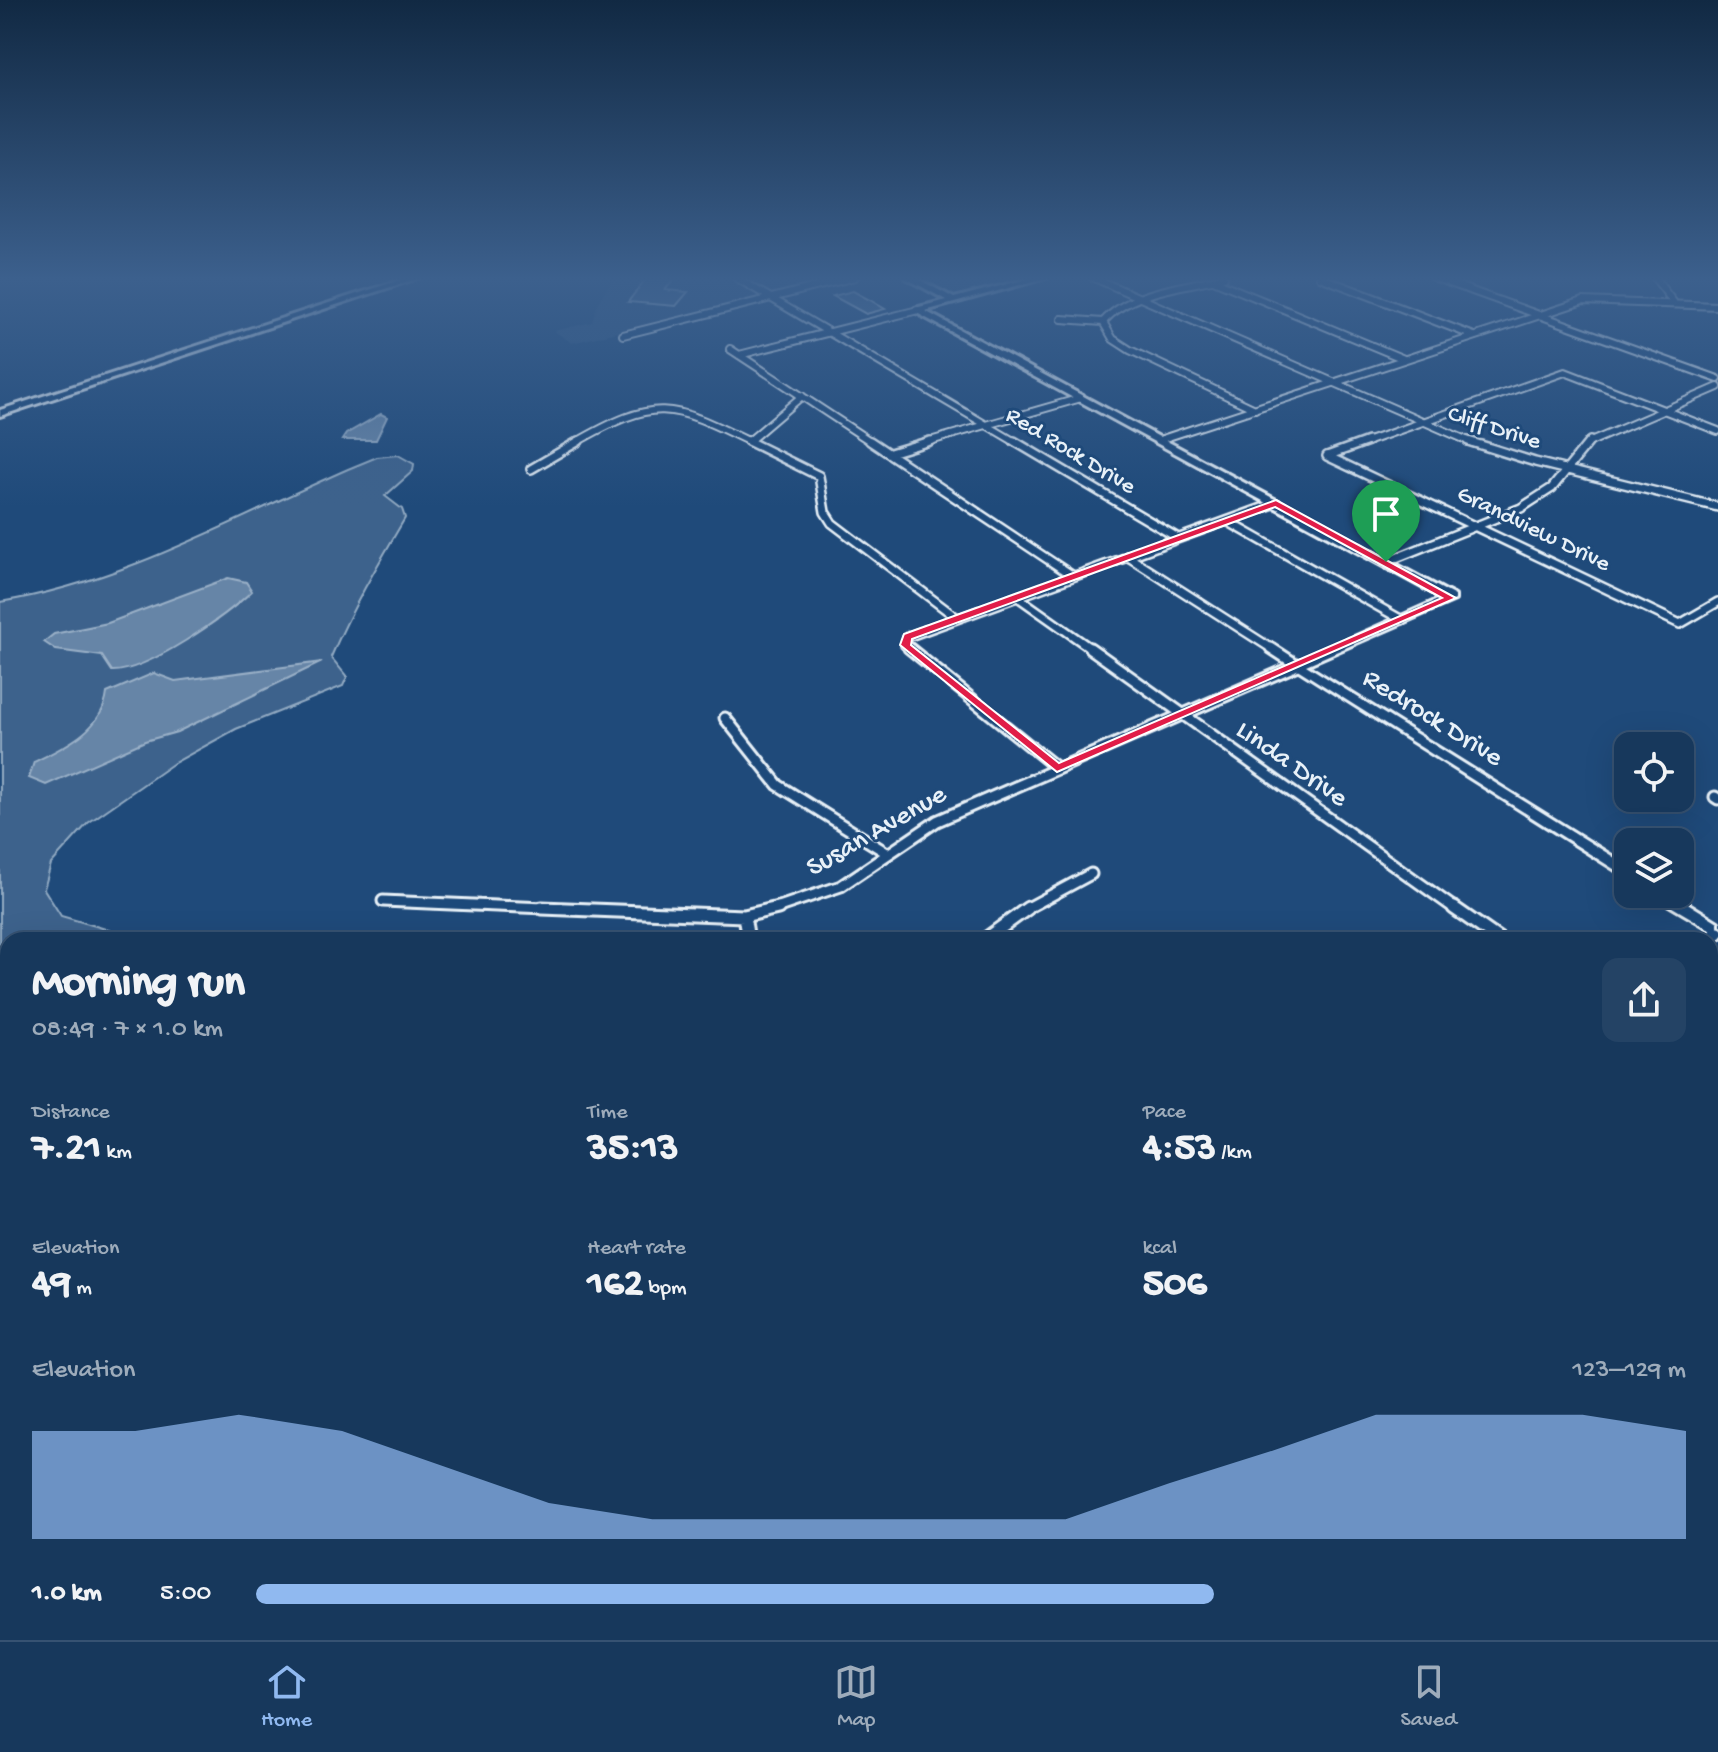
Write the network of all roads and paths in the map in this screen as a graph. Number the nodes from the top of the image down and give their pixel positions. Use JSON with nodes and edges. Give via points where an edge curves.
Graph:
{"nodes":[{"id":1,"x":182,"y":354,"type":"edge"},
{"id":2,"x":745,"y":354,"type":"edge"},
{"id":3,"x":869,"y":354,"type":"edge"},
{"id":4,"x":999,"y":354,"type":"edge"},
{"id":5,"x":1137,"y":354,"type":"edge"},
{"id":6,"x":1265,"y":354,"type":"edge"},
{"id":7,"x":1391,"y":354,"type":"edge"},
{"id":8,"x":1421,"y":354,"type":"edge"},
{"id":9,"x":1647,"y":354,"type":"edge"},
{"id":10,"x":739,"y":355,"type":"joint"},
{"id":11,"x":1404,"y":359,"type":"junction"},
{"id":12,"x":1718,"y":379,"type":"edge"},
{"id":13,"x":1332,"y":383,"type":"junction"},
{"id":14,"x":1718,"y":387,"type":"edge"},
{"id":15,"x":802,"y":396,"type":"junction"},
{"id":16,"x":1081,"y":398,"type":"junction"},
{"id":17,"x":1255,"y":409,"type":"junction"},
{"id":18,"x":1661,"y":409,"type":"junction"},
{"id":19,"x":0,"y":413,"type":"edge"},
{"id":20,"x":1423,"y":423,"type":"junction"},
{"id":21,"x":989,"y":425,"type":"junction"},
{"id":22,"x":1718,"y":431,"type":"edge"},
{"id":23,"x":1159,"y":440,"type":"junction"},
{"id":24,"x":749,"y":441,"type":"junction"},
{"id":25,"x":890,"y":453,"type":"junction"},
{"id":26,"x":531,"y":469,"type":"dead end"},
{"id":27,"x":1565,"y":469,"type":"junction"},
{"id":28,"x":1276,"y":503,"type":"junction"},
{"id":29,"x":1718,"y":507,"type":"edge"},
{"id":30,"x":1227,"y":521,"type":"junction"},
{"id":31,"x":1478,"y":526,"type":"junction"},
{"id":32,"x":1178,"y":538,"type":"junction"},
{"id":33,"x":1127,"y":556,"type":"junction"},
{"id":34,"x":1386,"y":562,"type":"junction"},
{"id":35,"x":1073,"y":576,"type":"junction"},
{"id":36,"x":1018,"y":597,"type":"junction"},
{"id":37,"x":1718,"y":602,"type":"edge"},
{"id":38,"x":957,"y":618,"type":"junction"},
{"id":39,"x":1402,"y":620,"type":"junction"},
{"id":40,"x":1297,"y":665,"type":"junction"},
{"id":41,"x":1182,"y":715,"type":"junction"},
{"id":42,"x":725,"y":718,"type":"dead end"},
{"id":43,"x":1057,"y":768,"type":"junction"},
{"id":44,"x":887,"y":853,"type":"junction"},
{"id":45,"x":1614,"y":864,"type":"edge"},
{"id":46,"x":1091,"y":874,"type":"dead end"},
{"id":47,"x":383,"y":901,"type":"dead end"},
{"id":48,"x":1683,"y":908,"type":"edge"},
{"id":49,"x":744,"y":916,"type":"junction"},
{"id":50,"x":1718,"y":931,"type":"edge"},
{"id":51,"x":747,"y":932,"type":"edge"},
{"id":52,"x":995,"y":932,"type":"edge"},
{"id":53,"x":1489,"y":932,"type":"edge"}],
"edges":[{"from":1,"to":19,"type":"main road"},
{"from":2,"to":10,"type":"street"},
{"from":3,"to":21,"type":"street","name":"Red Rock Drive"},
{"from":4,"to":16,"type":"main road"},
{"from":5,"to":17,"type":"street"},
{"from":6,"to":13,"type":"street","name":"Cliff Drive"},
{"from":7,"to":11,"type":"street"},
{"from":8,"to":11,"type":"street"},
{"from":9,"to":12,"type":"street"},
{"from":10,"to":15,"type":"street"},
{"from":11,"to":13,"type":"street"},
{"from":13,"to":17,"type":"street"},
{"from":13,"to":20,"type":"street","name":"Cliff Drive"},
{"from":14,"to":18,"type":"street"},
{"from":15,"to":24,"type":"street"},
{"from":15,"to":25,"type":"street"},
{"from":16,"to":21,"type":"street"},
{"from":16,"to":23,"type":"main road"},
{"from":17,"to":23,"type":"street"},
{"from":18,"to":20,"type":"street","via":[[1565,372]]},
{"from":18,"to":22,"type":"street"},
{"from":18,"to":27,"type":"street","via":[[1590,441]]},
{"from":20,"to":27,"type":"street","name":"Cliff Drive","via":[[1492,450]]},
{"from":20,"to":31,"type":"street","name":"Grandview Drive","via":[[1327,456]]},
{"from":21,"to":25,"type":"street"},
{"from":21,"to":32,"type":"street","name":"Red Rock Drive"},
{"from":23,"to":28,"type":"main road"},
{"from":24,"to":26,"type":"street","via":[[684,412],[655,409],[633,413],[579,438]]},
{"from":24,"to":38,"type":"street","via":[[819,476],[832,523]]},
{"from":25,"to":35,"type":"street"},
{"from":27,"to":29,"type":"street","name":"Cliff Drive"},
{"from":27,"to":31,"type":"street","via":[[1552,488]]},
{"from":28,"to":30,"type":"street"},
{"from":28,"to":34,"type":"main road"},
{"from":30,"to":32,"type":"street"},
{"from":30,"to":39,"type":"street"},
{"from":31,"to":34,"type":"street"},
{"from":31,"to":37,"type":"street","name":"Grandview Drive","via":[[1680,624]]},
{"from":32,"to":33,"type":"street"},
{"from":33,"to":35,"type":"street"},
{"from":33,"to":40,"type":"street","name":"Redrock Drive"},
{"from":34,"to":39,"type":"main road","name":"Susan Avenue","via":[[1451,598]]},
{"from":35,"to":36,"type":"street"},
{"from":36,"to":38,"type":"street"},
{"from":36,"to":41,"type":"street","name":"Linda Drive"},
{"from":38,"to":43,"type":"street","via":[[907,637],[905,645]]},
{"from":39,"to":40,"type":"main road","name":"Susan Avenue"},
{"from":40,"to":41,"type":"street","name":"Susan Avenue"},
{"from":40,"to":45,"type":"main road","name":"Redrock Drive"},
{"from":41,"to":43,"type":"street","name":"Susan Avenue"},
{"from":41,"to":53,"type":"street","name":"Linda Drive"},
{"from":42,"to":44,"type":"street","via":[[778,785]]},
{"from":43,"to":44,"type":"street","name":"Susan Avenue","via":[[937,821]]},
{"from":44,"to":49,"type":"street","name":"Susan Avenue","via":[[841,886]]},
{"from":46,"to":52,"type":"street","via":[[1025,909]]},
{"from":47,"to":49,"type":"street","name":"Susan Avenue"},
{"from":48,"to":50,"type":"main road"},
{"from":49,"to":51,"type":"street"}]}
